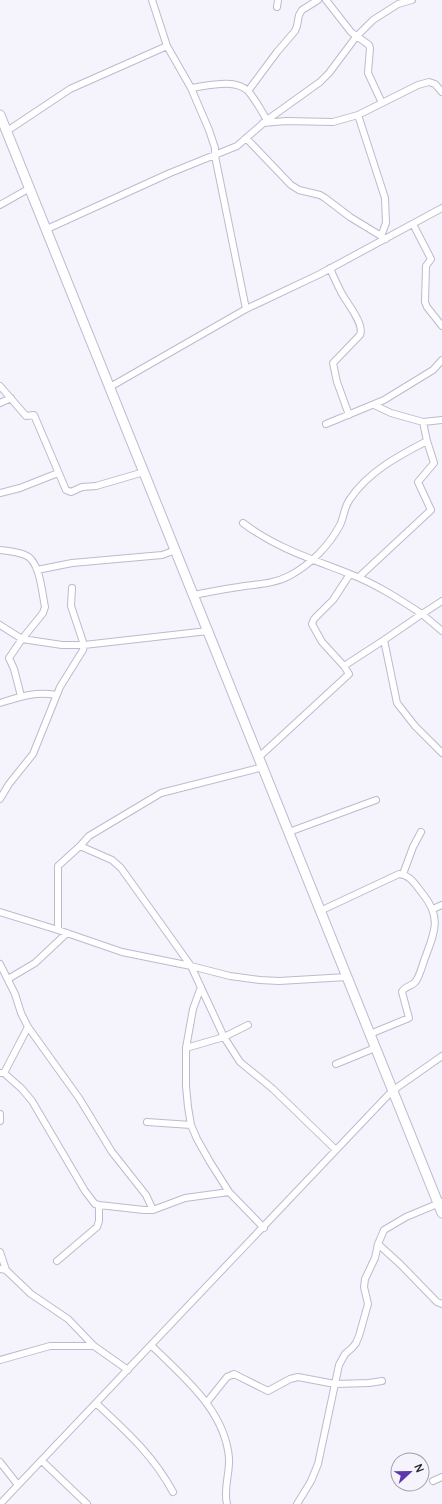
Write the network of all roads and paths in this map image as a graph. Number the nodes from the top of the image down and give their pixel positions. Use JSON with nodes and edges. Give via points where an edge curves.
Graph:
{"nodes":[{"id":1,"x":152,"y":0,"type":"edge"},
{"id":2,"x":278,"y":0,"type":"edge"},
{"id":3,"x":318,"y":0,"type":"edge"},
{"id":4,"x":326,"y":0,"type":"edge"},
{"id":5,"x":412,"y":0,"type":"edge"},
{"id":6,"x":277,"y":7,"type":"dead end"},
{"id":7,"x":356,"y":37,"type":"junction"},
{"id":8,"x":168,"y":46,"type":"junction"},
{"id":9,"x":190,"y":88,"type":"junction"},
{"id":10,"x":248,"y":91,"type":"junction"},
{"id":11,"x":442,"y":92,"type":"edge"},
{"id":12,"x":382,"y":103,"type":"junction"},
{"id":13,"x":0,"y":115,"type":"edge"},
{"id":14,"x":358,"y":115,"type":"junction"},
{"id":15,"x":265,"y":121,"type":"junction"},
{"id":16,"x":7,"y":131,"type":"junction"},
{"id":17,"x":246,"y":138,"type":"junction"},
{"id":18,"x":215,"y":156,"type":"junction"},
{"id":19,"x":30,"y":188,"type":"junction"},
{"id":20,"x":0,"y":205,"type":"edge"},
{"id":21,"x":442,"y":208,"type":"edge"},
{"id":22,"x":413,"y":224,"type":"junction"},
{"id":23,"x":47,"y":229,"type":"junction"},
{"id":24,"x":384,"y":237,"type":"junction"},
{"id":25,"x":330,"y":268,"type":"junction"},
{"id":26,"x":246,"y":310,"type":"junction"},
{"id":27,"x":442,"y":326,"type":"edge"},
{"id":28,"x":442,"y":360,"type":"edge"},
{"id":29,"x":0,"y":386,"type":"edge"},
{"id":30,"x":110,"y":386,"type":"junction"},
{"id":31,"x":11,"y":398,"type":"junction"},
{"id":32,"x":0,"y":403,"type":"edge"},
{"id":33,"x":374,"y":405,"type":"junction"},
{"id":34,"x":349,"y":415,"type":"junction"},
{"id":35,"x":442,"y":420,"type":"edge"},
{"id":36,"x":423,"y":422,"type":"junction"},
{"id":37,"x":326,"y":424,"type":"dead end"},
{"id":38,"x":427,"y":441,"type":"junction"},
{"id":39,"x":144,"y":472,"type":"junction"},
{"id":40,"x":58,"y":473,"type":"junction"},
{"id":41,"x":0,"y":492,"type":"edge"},
{"id":42,"x":243,"y":523,"type":"dead end"},
{"id":43,"x":0,"y":550,"type":"edge"},
{"id":44,"x":176,"y":550,"type":"junction"},
{"id":45,"x":313,"y":561,"type":"junction"},
{"id":46,"x":37,"y":570,"type":"junction"},
{"id":47,"x":350,"y":574,"type":"junction"},
{"id":48,"x":359,"y":578,"type":"junction"},
{"id":49,"x":72,"y":588,"type":"dead end"},
{"id":50,"x":194,"y":595,"type":"junction"},
{"id":51,"x":442,"y":601,"type":"edge"},
{"id":52,"x":422,"y":614,"type":"junction"},
{"id":53,"x":0,"y":625,"type":"edge"},
{"id":54,"x":208,"y":631,"type":"junction"},
{"id":55,"x":442,"y":631,"type":"edge"},
{"id":56,"x":22,"y":638,"type":"junction"},
{"id":57,"x":384,"y":640,"type":"junction"},
{"id":58,"x":84,"y":645,"type":"junction"},
{"id":59,"x":344,"y":666,"type":"junction"},
{"id":60,"x":56,"y":695,"type":"junction"},
{"id":61,"x":21,"y":696,"type":"junction"},
{"id":62,"x":0,"y":704,"type":"edge"},
{"id":63,"x":442,"y":753,"type":"edge"},
{"id":64,"x":259,"y":757,"type":"junction"},
{"id":65,"x":263,"y":767,"type":"junction"},
{"id":66,"x":0,"y":799,"type":"edge"},
{"id":67,"x":376,"y":800,"type":"dead end"},
{"id":68,"x":289,"y":832,"type":"junction"},
{"id":69,"x":421,"y":832,"type":"dead end"},
{"id":70,"x":80,"y":846,"type":"junction"},
{"id":71,"x":403,"y":874,"type":"junction"},
{"id":72,"x":442,"y":905,"type":"edge"},
{"id":73,"x":433,"y":909,"type":"junction"},
{"id":74,"x":320,"y":911,"type":"junction"},
{"id":75,"x":0,"y":912,"type":"edge"},
{"id":76,"x":58,"y":930,"type":"junction"},
{"id":77,"x":67,"y":933,"type":"junction"},
{"id":78,"x":0,"y":964,"type":"edge"},
{"id":79,"x":192,"y":966,"type":"junction"},
{"id":80,"x":347,"y":976,"type":"junction"},
{"id":81,"x":8,"y":979,"type":"junction"},
{"id":82,"x":201,"y":987,"type":"junction"},
{"id":83,"x":248,"y":1025,"type":"dead end"},
{"id":84,"x":28,"y":1027,"type":"junction"},
{"id":85,"x":370,"y":1034,"type":"junction"},
{"id":86,"x":224,"y":1036,"type":"junction"},
{"id":87,"x":186,"y":1048,"type":"junction"},
{"id":88,"x":375,"y":1048,"type":"junction"},
{"id":89,"x":442,"y":1056,"type":"edge"},
{"id":90,"x":336,"y":1064,"type":"dead end"},
{"id":91,"x":2,"y":1073,"type":"edge"},
{"id":92,"x":392,"y":1091,"type":"junction"},
{"id":93,"x":0,"y":1114,"type":"edge"},
{"id":94,"x":0,"y":1121,"type":"edge"},
{"id":95,"x":147,"y":1122,"type":"dead end"},
{"id":96,"x":192,"y":1125,"type":"junction"},
{"id":97,"x":336,"y":1150,"type":"junction"},
{"id":98,"x":229,"y":1192,"type":"junction"},
{"id":99,"x":440,"y":1203,"type":"edge"},
{"id":100,"x":100,"y":1206,"type":"junction"},
{"id":101,"x":153,"y":1210,"type":"junction"},
{"id":102,"x":442,"y":1213,"type":"edge"},
{"id":103,"x":264,"y":1228,"type":"junction"},
{"id":104,"x":378,"y":1244,"type":"junction"},
{"id":105,"x":0,"y":1252,"type":"edge"},
{"id":106,"x":57,"y":1261,"type":"dead end"},
{"id":107,"x":3,"y":1269,"type":"edge"},
{"id":108,"x":442,"y":1304,"type":"edge"},
{"id":109,"x":94,"y":1346,"type":"junction"},
{"id":110,"x":152,"y":1346,"type":"junction"},
{"id":111,"x":0,"y":1360,"type":"edge"},
{"id":112,"x":128,"y":1370,"type":"junction"},
{"id":113,"x":382,"y":1381,"type":"dead end"},
{"id":114,"x":335,"y":1384,"type":"junction"},
{"id":115,"x":207,"y":1402,"type":"junction"},
{"id":116,"x":96,"y":1404,"type":"junction"},
{"id":117,"x":42,"y":1461,"type":"junction"},
{"id":118,"x":0,"y":1462,"type":"edge"},
{"id":119,"x":442,"y":1477,"type":"edge"},
{"id":120,"x":433,"y":1481,"type":"dead end"},
{"id":121,"x":18,"y":1485,"type":"junction"},
{"id":122,"x":173,"y":1492,"type":"dead end"},
{"id":123,"x":0,"y":1504,"type":"edge"},
{"id":124,"x":87,"y":1504,"type":"edge"},
{"id":125,"x":227,"y":1504,"type":"edge"},
{"id":126,"x":297,"y":1504,"type":"edge"}],
"edges":[{"from":1,"to":8,"type":"street"},
{"from":2,"to":6,"type":"street"},
{"from":3,"to":10,"type":"street","via":[[302,10],[295,31]]},
{"from":4,"to":7,"type":"street"},
{"from":5,"to":7,"type":"street","via":[[398,4],[372,20]]},
{"from":7,"to":12,"type":"street","via":[[370,48],[368,73]]},
{"from":7,"to":15,"type":"street","via":[[320,82]]},
{"from":8,"to":9,"type":"street"},
{"from":8,"to":16,"type":"street","via":[[70,89]]},
{"from":9,"to":10,"type":"street","via":[[227,84]]},
{"from":9,"to":18,"type":"street","via":[[209,130]]},
{"from":10,"to":15,"type":"street"},
{"from":11,"to":12,"type":"street","via":[[435,84],[429,82]]},
{"from":12,"to":14,"type":"street"},
{"from":13,"to":16,"type":"main road"},
{"from":14,"to":15,"type":"street","via":[[333,122]]},
{"from":14,"to":24,"type":"street","via":[[385,198]]},
{"from":15,"to":17,"type":"street"},
{"from":16,"to":19,"type":"main road"},
{"from":17,"to":18,"type":"street","via":[[230,150]]},
{"from":17,"to":24,"type":"street","via":[[291,185],[299,190],[320,195]]},
{"from":18,"to":23,"type":"street","via":[[170,173]]},
{"from":18,"to":26,"type":"street"},
{"from":19,"to":20,"type":"street"},
{"from":19,"to":23,"type":"main road"},
{"from":21,"to":22,"type":"street"},
{"from":22,"to":24,"type":"street"},
{"from":22,"to":27,"type":"street","via":[[431,260],[426,266],[426,304]]},
{"from":23,"to":30,"type":"main road"},
{"from":24,"to":25,"type":"street"},
{"from":25,"to":26,"type":"street"},
{"from":25,"to":34,"type":"street","via":[[361,329],[360,335],[333,363]]},
{"from":26,"to":30,"type":"street"},
{"from":28,"to":33,"type":"street","via":[[432,370]]},
{"from":29,"to":31,"type":"street"},
{"from":30,"to":39,"type":"main road"},
{"from":31,"to":32,"type":"street"},
{"from":31,"to":40,"type":"street","via":[[26,416],[34,415]]},
{"from":33,"to":34,"type":"street"},
{"from":33,"to":36,"type":"street"},
{"from":34,"to":37,"type":"street"},
{"from":35,"to":36,"type":"street"},
{"from":36,"to":38,"type":"street"},
{"from":38,"to":45,"type":"street","via":[[392,460],[363,484],[349,499],[335,533]]},
{"from":38,"to":48,"type":"street","via":[[434,463],[418,482],[430,510]]},
{"from":39,"to":40,"type":"street","via":[[71,492],[66,490]]},
{"from":39,"to":44,"type":"main road"},
{"from":40,"to":41,"type":"street","via":[[20,488]]},
{"from":42,"to":45,"type":"street","via":[[270,541]]},
{"from":43,"to":46,"type":"street","via":[[26,555],[34,562]]},
{"from":44,"to":46,"type":"street","via":[[162,555],[72,563]]},
{"from":44,"to":50,"type":"main road"},
{"from":45,"to":47,"type":"street"},
{"from":45,"to":50,"type":"street","via":[[274,582]]},
{"from":46,"to":56,"type":"street","via":[[45,610]]},
{"from":47,"to":48,"type":"street"},
{"from":47,"to":59,"type":"street","via":[[334,600],[312,622],[322,642]]},
{"from":48,"to":52,"type":"street","via":[[385,590]]},
{"from":49,"to":58,"type":"street","via":[[71,606]]},
{"from":50,"to":54,"type":"main road"},
{"from":51,"to":52,"type":"street"},
{"from":52,"to":55,"type":"street"},
{"from":52,"to":57,"type":"street"},
{"from":53,"to":56,"type":"street"},
{"from":54,"to":58,"type":"street"},
{"from":54,"to":64,"type":"main road"},
{"from":56,"to":58,"type":"street","via":[[55,644]]},
{"from":56,"to":61,"type":"street","via":[[9,658]]},
{"from":57,"to":59,"type":"street"},
{"from":57,"to":63,"type":"street","via":[[397,703],[415,726]]},
{"from":58,"to":60,"type":"street"},
{"from":59,"to":64,"type":"street","via":[[349,674]]},
{"from":60,"to":61,"type":"street","via":[[46,693]]},
{"from":60,"to":66,"type":"street","via":[[33,754]]},
{"from":61,"to":62,"type":"street"},
{"from":64,"to":65,"type":"main road"},
{"from":65,"to":68,"type":"main road"},
{"from":65,"to":70,"type":"street","via":[[161,793],[89,836]]},
{"from":67,"to":68,"type":"street"},
{"from":68,"to":74,"type":"main road"},
{"from":69,"to":71,"type":"street"},
{"from":70,"to":76,"type":"street","via":[[61,862],[57,870]]},
{"from":70,"to":79,"type":"street","via":[[112,860],[121,868]]},
{"from":71,"to":73,"type":"street"},
{"from":71,"to":74,"type":"street","via":[[393,875]]},
{"from":72,"to":73,"type":"street"},
{"from":73,"to":85,"type":"street","via":[[436,926],[432,941],[416,982],[402,992],[409,1018]]},
{"from":74,"to":80,"type":"main road"},
{"from":75,"to":76,"type":"street"},
{"from":76,"to":77,"type":"street"},
{"from":77,"to":79,"type":"street","via":[[122,952]]},
{"from":77,"to":81,"type":"street","via":[[35,963]]},
{"from":78,"to":81,"type":"street"},
{"from":79,"to":80,"type":"street","via":[[230,976],[260,980],[287,981]]},
{"from":79,"to":82,"type":"street"},
{"from":80,"to":85,"type":"main road"},
{"from":81,"to":84,"type":"street"},
{"from":82,"to":86,"type":"street"},
{"from":82,"to":87,"type":"street","via":[[193,1009]]},
{"from":83,"to":86,"type":"street"},
{"from":84,"to":91,"type":"street"},
{"from":84,"to":101,"type":"street","via":[[80,1098],[112,1152],[146,1195]]},
{"from":85,"to":88,"type":"main road"},
{"from":86,"to":87,"type":"street"},
{"from":86,"to":97,"type":"street","via":[[240,1062],[273,1089]]},
{"from":87,"to":96,"type":"street","via":[[186,1086]]},
{"from":88,"to":90,"type":"street"},
{"from":88,"to":92,"type":"main road"},
{"from":89,"to":92,"type":"street"},
{"from":91,"to":100,"type":"street","via":[[32,1101],[85,1191],[95,1204]]},
{"from":92,"to":97,"type":"street"},
{"from":92,"to":99,"type":"main road"},
{"from":93,"to":94,"type":"street"},
{"from":95,"to":96,"type":"street"},
{"from":96,"to":98,"type":"street","via":[[197,1139]]},
{"from":97,"to":103,"type":"street"},
{"from":98,"to":101,"type":"street","via":[[185,1198]]},
{"from":98,"to":103,"type":"street"},
{"from":99,"to":102,"type":"main road"},
{"from":99,"to":104,"type":"street","via":[[384,1230]]},
{"from":100,"to":101,"type":"street"},
{"from":100,"to":106,"type":"street","via":[[97,1227]]},
{"from":103,"to":110,"type":"street"},
{"from":104,"to":108,"type":"street"},
{"from":104,"to":114,"type":"street","via":[[375,1258],[365,1279],[368,1304],[359,1336],[339,1365]]},
{"from":105,"to":107,"type":"street"},
{"from":107,"to":109,"type":"street","via":[[31,1294],[68,1319]]},
{"from":109,"to":111,"type":"street","via":[[50,1346]]},
{"from":109,"to":112,"type":"street"},
{"from":110,"to":112,"type":"street"},
{"from":110,"to":115,"type":"street"},
{"from":112,"to":116,"type":"street"},
{"from":113,"to":114,"type":"street"},
{"from":114,"to":115,"type":"street","via":[[298,1377],[271,1391],[265,1391],[230,1374]]},
{"from":114,"to":126,"type":"street","via":[[318,1464]]},
{"from":115,"to":125,"type":"street","via":[[219,1424],[229,1458],[225,1493]]},
{"from":116,"to":117,"type":"street"},
{"from":116,"to":122,"type":"street","via":[[154,1460]]},
{"from":117,"to":121,"type":"street"},
{"from":117,"to":124,"type":"street"},
{"from":118,"to":121,"type":"street"},
{"from":119,"to":120,"type":"street"},
{"from":121,"to":123,"type":"street"}]}
